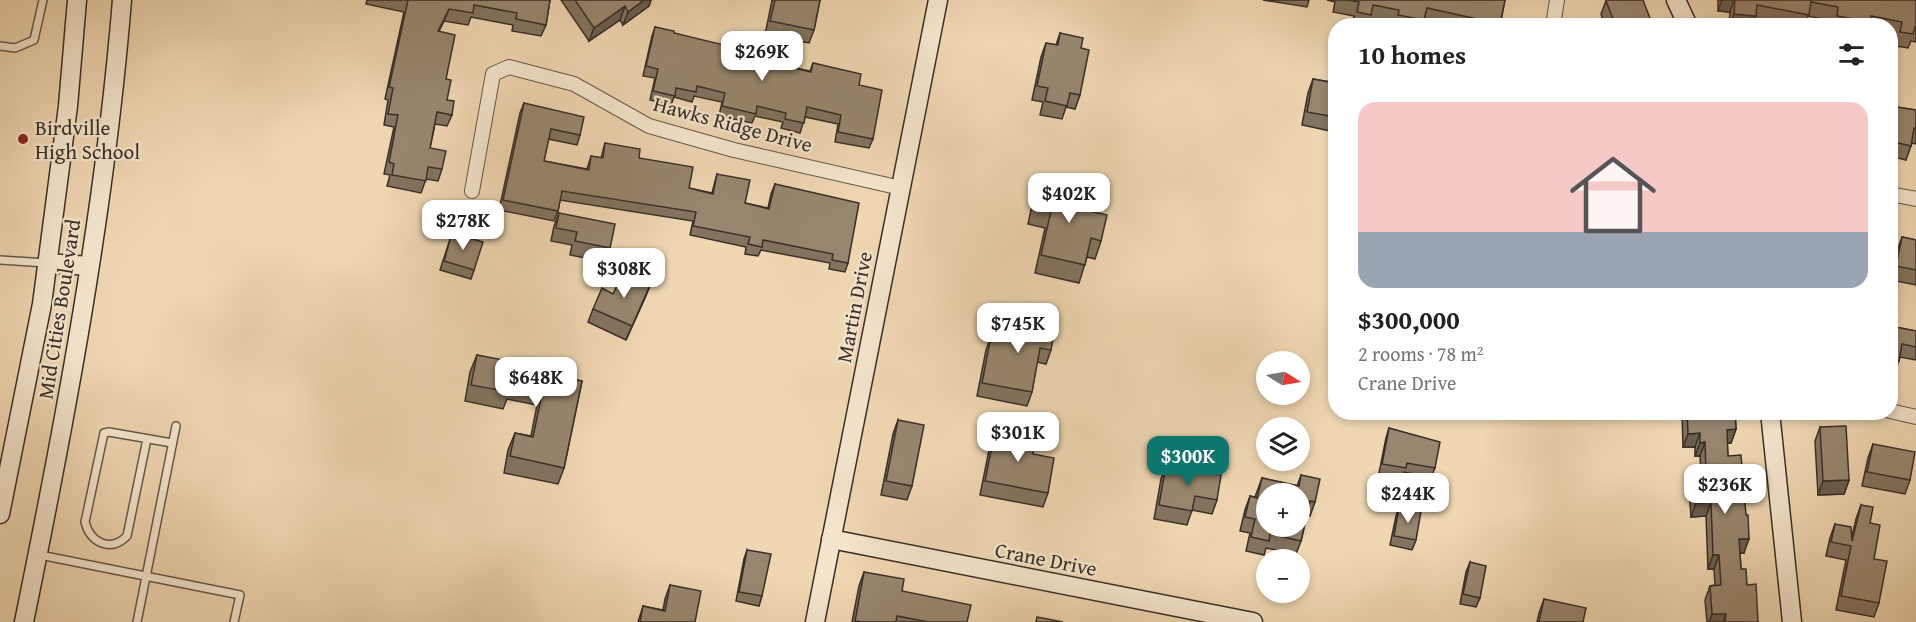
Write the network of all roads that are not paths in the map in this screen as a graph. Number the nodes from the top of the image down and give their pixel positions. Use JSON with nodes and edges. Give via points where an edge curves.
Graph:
{"nodes":[{"id":1,"x":43,"y":0,"type":"edge"},
{"id":2,"x":77,"y":0,"type":"edge"},
{"id":3,"x":122,"y":0,"type":"edge"},
{"id":4,"x":938,"y":0,"type":"edge"},
{"id":5,"x":1557,"y":0,"type":"edge"},
{"id":6,"x":1676,"y":0,"type":"edge"},
{"id":7,"x":1554,"y":18,"type":"edge"},
{"id":8,"x":1684,"y":18,"type":"edge"},
{"id":9,"x":0,"y":46,"type":"edge"},
{"id":10,"x":901,"y":188,"type":"junction"},
{"id":11,"x":472,"y":191,"type":"dead end"},
{"id":12,"x":1898,"y":196,"type":"edge"},
{"id":13,"x":1916,"y":199,"type":"edge"},
{"id":14,"x":0,"y":260,"type":"edge"},
{"id":15,"x":47,"y":263,"type":"junction"},
{"id":16,"x":89,"y":266,"type":"junction"},
{"id":17,"x":1898,"y":413,"type":"edge"},
{"id":18,"x":1916,"y":417,"type":"edge"},
{"id":19,"x":1771,"y":420,"type":"edge"},
{"id":20,"x":176,"y":426,"type":"dead end"},
{"id":21,"x":147,"y":439,"type":"junction"},
{"id":22,"x":172,"y":443,"type":"junction"},
{"id":23,"x":0,"y":514,"type":"edge"},
{"id":24,"x":831,"y":539,"type":"junction"},
{"id":25,"x":37,"y":555,"type":"junction"},
{"id":26,"x":146,"y":577,"type":"junction"},
{"id":27,"x":24,"y":622,"type":"edge"},
{"id":28,"x":137,"y":622,"type":"edge"},
{"id":29,"x":234,"y":622,"type":"edge"},
{"id":30,"x":815,"y":622,"type":"edge"},
{"id":31,"x":1253,"y":622,"type":"edge"},
{"id":32,"x":1792,"y":622,"type":"edge"}],
"edges":[{"from":1,"to":9,"type":"lane","via":[[34,40],[15,48]]},
{"from":2,"to":15,"type":"street","name":"Mid Cities Boulevard","via":[[68,106]]},
{"from":3,"to":16,"type":"street","name":"Mid Cities Boulevard","via":[[113,104]]},
{"from":4,"to":10,"type":"street","name":"Martin Drive"},
{"from":5,"to":7,"type":"street"},
{"from":6,"to":8,"type":"street"},
{"from":10,"to":11,"type":"street","name":"Hawks Ridge Drive","via":[[649,126],[574,84],[509,67],[493,74]]},
{"from":10,"to":24,"type":"street","name":"Martin Drive"},
{"from":12,"to":13,"type":"street"},
{"from":14,"to":15,"type":"lane"},
{"from":15,"to":16,"type":"street"},
{"from":15,"to":23,"type":"street","name":"Mid Cities Boulevard"},
{"from":16,"to":25,"type":"street","name":"Mid Cities Boulevard"},
{"from":17,"to":18,"type":"street"},
{"from":19,"to":32,"type":"street"},
{"from":20,"to":22,"type":"lane"},
{"from":21,"to":21,"type":"lane","via":[[109,432],[101,437],[85,522],[87,531],[99,543],[110,545],[127,536]]},
{"from":21,"to":22,"type":"lane"},
{"from":22,"to":26,"type":"lane"},
{"from":24,"to":30,"type":"street","name":"Martin Drive"},
{"from":24,"to":31,"type":"street","name":"Crane Drive"},
{"from":25,"to":26,"type":"lane"},
{"from":25,"to":27,"type":"street","name":"Mid Cities Boulevard"},
{"from":26,"to":28,"type":"lane"},
{"from":26,"to":29,"type":"lane","via":[[240,595]]}]}
